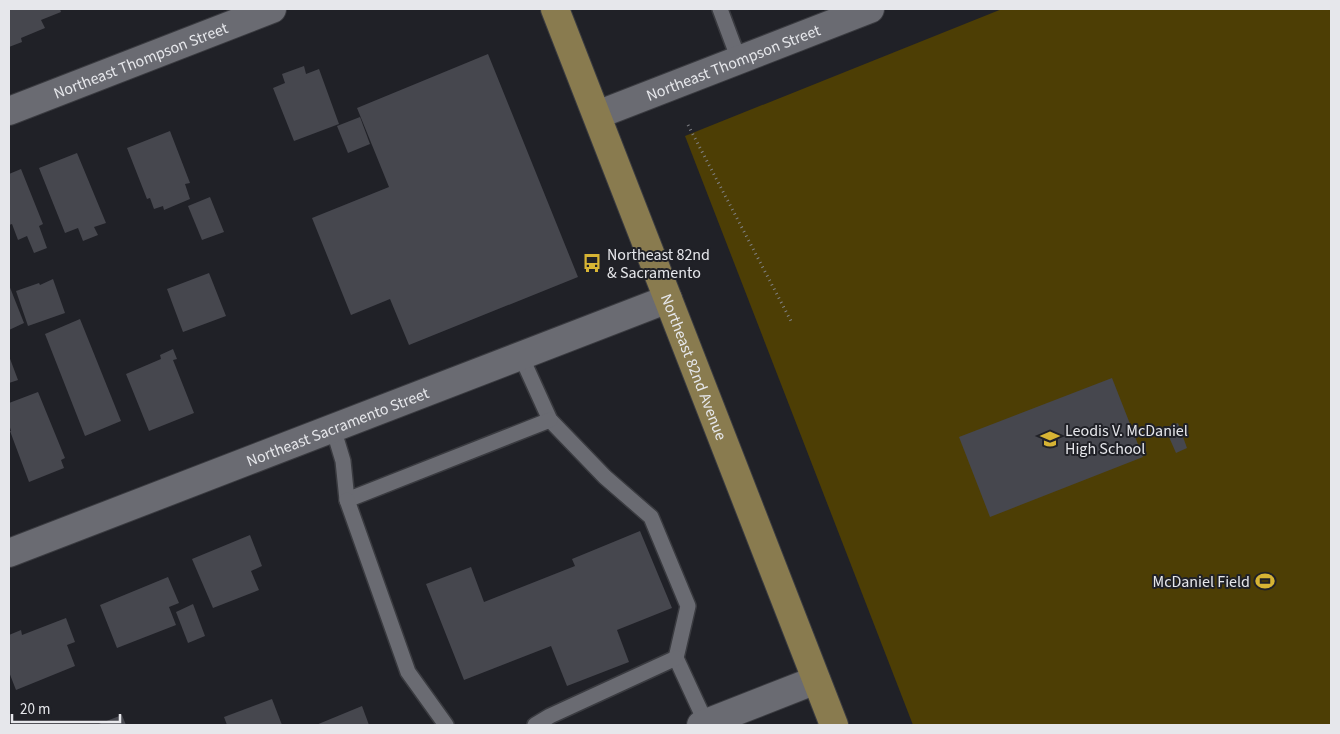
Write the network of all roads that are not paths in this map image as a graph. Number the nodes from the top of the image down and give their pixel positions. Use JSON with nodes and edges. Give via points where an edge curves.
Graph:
{"nodes":[{"id":1,"x":272,"y":9,"type":"edge"},
{"id":2,"x":555,"y":9,"type":"edge"},
{"id":3,"x":720,"y":9,"type":"edge"},
{"id":4,"x":870,"y":9,"type":"edge"},
{"id":5,"x":739,"y":60,"type":"junction"},
{"id":6,"x":9,"y":111,"type":"edge"},
{"id":7,"x":597,"y":115,"type":"junction"},
{"id":8,"x":668,"y":299,"type":"junction"},
{"id":9,"x":521,"y":356,"type":"junction"},
{"id":10,"x":550,"y":420,"type":"junction"},
{"id":11,"x":333,"y":428,"type":"junction"},
{"id":12,"x":347,"y":500,"type":"junction"},
{"id":13,"x":9,"y":553,"type":"edge"},
{"id":14,"x":676,"y":658,"type":"junction"},
{"id":15,"x":816,"y":680,"type":"junction"},
{"id":16,"x":703,"y":724,"type":"edge"},
{"id":17,"x":446,"y":725,"type":"edge"},
{"id":18,"x":535,"y":725,"type":"edge"},
{"id":19,"x":834,"y":725,"type":"edge"}],
"edges":[{"from":1,"to":6,"type":"street","name":"Northeast Thompson Street"},
{"from":2,"to":7,"type":"main road","name":"Northeast 82nd Avenue"},
{"from":3,"to":5,"type":"lane"},
{"from":4,"to":5,"type":"street","name":"Northeast Thompson Street"},
{"from":5,"to":7,"type":"street","name":"Northeast Thompson Street"},
{"from":7,"to":8,"type":"main road","name":"Northeast 82nd Avenue"},
{"from":8,"to":9,"type":"street","name":"Northeast Sacramento Street"},
{"from":8,"to":15,"type":"main road","name":"Northeast 82nd Avenue"},
{"from":9,"to":10,"type":"lane"},
{"from":9,"to":11,"type":"street","name":"Northeast Sacramento Street"},
{"from":10,"to":12,"type":"lane"},
{"from":10,"to":14,"type":"lane","via":[[605,478],[651,516],[688,606]]},
{"from":11,"to":12,"type":"lane","via":[[343,460]]},
{"from":11,"to":13,"type":"street","name":"Northeast Sacramento Street"},
{"from":12,"to":17,"type":"lane","via":[[408,672]]},
{"from":14,"to":16,"type":"lane"},
{"from":14,"to":18,"type":"lane"},
{"from":15,"to":16,"type":"street"},
{"from":15,"to":19,"type":"main road","name":"Northeast 82nd Avenue"}]}
